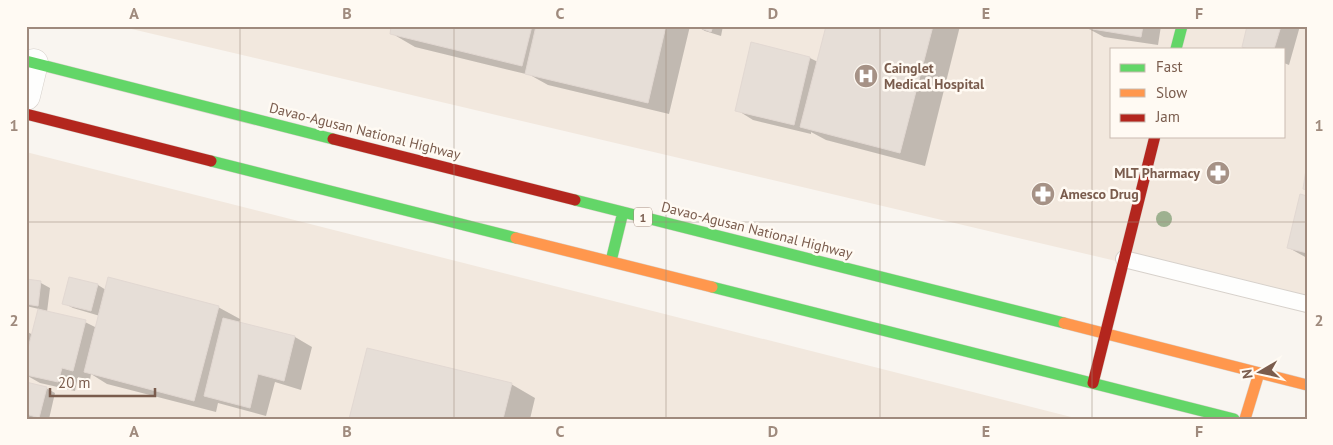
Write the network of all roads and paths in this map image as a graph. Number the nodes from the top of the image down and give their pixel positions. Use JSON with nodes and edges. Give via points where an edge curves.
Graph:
{"nodes":[{"id":1,"x":1182,"y":26,"type":"edge"},
{"id":2,"x":1176,"y":48,"type":"edge"},
{"id":3,"x":30,"y":62,"type":"edge"},
{"id":4,"x":26,"y":96,"type":"edge"},
{"id":5,"x":26,"y":114,"type":"edge"},
{"id":6,"x":1154,"y":138,"type":"edge"},
{"id":7,"x":623,"y":212,"type":"junction"},
{"id":8,"x":1124,"y":259,"type":"junction"},
{"id":9,"x":611,"y":261,"type":"junction"},
{"id":10,"x":1307,"y":304,"type":"edge"},
{"id":11,"x":1105,"y":334,"type":"junction"},
{"id":12,"x":1259,"y":373,"type":"junction"},
{"id":13,"x":1093,"y":383,"type":"junction"},
{"id":14,"x":1307,"y":384,"type":"edge"},
{"id":15,"x":1234,"y":419,"type":"edge"},
{"id":16,"x":1245,"y":419,"type":"edge"}],
"edges":[{"from":1,"to":2,"type":"main road"},
{"from":3,"to":4,"type":"street"},
{"from":3,"to":7,"type":"main road","name":"Davao-Agusan National Highway","number":"1"},
{"from":5,"to":9,"type":"main road"},
{"from":6,"to":8,"type":"main road"},
{"from":7,"to":9,"type":"main road"},
{"from":7,"to":11,"type":"main road","name":"Davao-Agusan National Highway","number":"1"},
{"from":8,"to":10,"type":"lane"},
{"from":8,"to":11,"type":"main road"},
{"from":9,"to":13,"type":"main road"},
{"from":11,"to":12,"type":"main road","name":"Davao-Agusan National Highway","number":"1"},
{"from":11,"to":13,"type":"main road"},
{"from":12,"to":14,"type":"main road","name":"Davao-Agusan National Highway","number":"1"},
{"from":12,"to":16,"type":"main road"},
{"from":13,"to":15,"type":"main road"}]}
